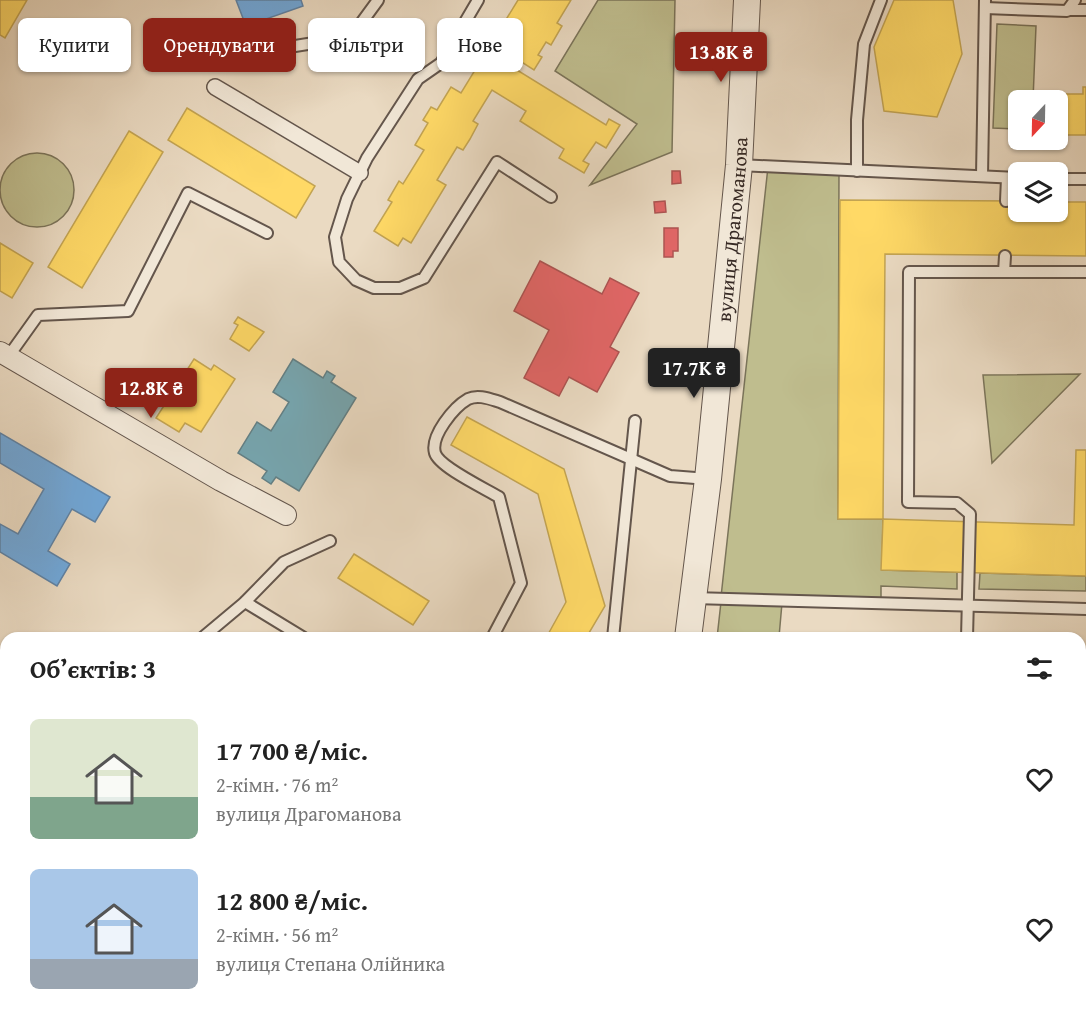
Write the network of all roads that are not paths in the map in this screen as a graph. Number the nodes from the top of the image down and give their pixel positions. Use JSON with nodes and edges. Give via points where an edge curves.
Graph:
{"nodes":[{"id":1,"x":378,"y":0,"type":"edge"},
{"id":2,"x":478,"y":0,"type":"edge"},
{"id":3,"x":747,"y":0,"type":"edge"},
{"id":4,"x":881,"y":0,"type":"edge"},
{"id":5,"x":985,"y":4,"type":"edge"},
{"id":6,"x":1072,"y":5,"type":"edge"},
{"id":7,"x":1086,"y":10,"type":"edge"},
{"id":8,"x":296,"y":46,"type":"edge"},
{"id":9,"x":215,"y":87,"type":"dead end"},
{"id":10,"x":738,"y":165,"type":"junction"},
{"id":11,"x":857,"y":171,"type":"junction"},
{"id":12,"x":360,"y":173,"type":"junction"},
{"id":13,"x":982,"y":176,"type":"junction"},
{"id":14,"x":1008,"y":178,"type":"edge"},
{"id":15,"x":1068,"y":179,"type":"edge"},
{"id":16,"x":1086,"y":179,"type":"edge"},
{"id":17,"x":1008,"y":194,"type":"edge"},
{"id":18,"x":551,"y":197,"type":"dead end"},
{"id":19,"x":1006,"y":201,"type":"dead end"},
{"id":20,"x":267,"y":233,"type":"dead end"},
{"id":21,"x":1005,"y":256,"type":"dead end"},
{"id":22,"x":1004,"y":272,"type":"junction"},
{"id":23,"x":1086,"y":272,"type":"edge"},
{"id":24,"x":4,"y":354,"type":"edge"},
{"id":25,"x":635,"y":421,"type":"dead end"},
{"id":26,"x":632,"y":459,"type":"junction"},
{"id":27,"x":708,"y":479,"type":"junction"},
{"id":28,"x":286,"y":515,"type":"dead end"},
{"id":29,"x":330,"y":541,"type":"dead end"},
{"id":30,"x":693,"y":598,"type":"junction"},
{"id":31,"x":245,"y":602,"type":"junction"},
{"id":32,"x":967,"y":606,"type":"junction"},
{"id":33,"x":1086,"y":609,"type":"edge"},
{"id":34,"x":209,"y":632,"type":"edge"},
{"id":35,"x":294,"y":632,"type":"edge"},
{"id":36,"x":495,"y":632,"type":"edge"},
{"id":37,"x":614,"y":632,"type":"edge"},
{"id":38,"x":689,"y":632,"type":"edge"},
{"id":39,"x":967,"y":632,"type":"edge"}],
"edges":[{"from":1,"to":8,"type":"lane","via":[[351,37]]},
{"from":2,"to":12,"type":"lane","via":[[441,63],[418,79]]},
{"from":3,"to":10,"type":"street","name":"вулиця Драгоманова"},
{"from":4,"to":11,"type":"lane","via":[[864,44],[856,120]]},
{"from":5,"to":6,"type":"lane"},
{"from":5,"to":13,"type":"lane"},
{"from":6,"to":7,"type":"lane"},
{"from":9,"to":12,"type":"street"},
{"from":10,"to":11,"type":"lane"},
{"from":10,"to":27,"type":"street","name":"вулиця Драгоманова"},
{"from":11,"to":13,"type":"lane"},
{"from":12,"to":18,"type":"lane","via":[[334,237],[339,262],[356,280],[374,288],[400,288],[424,278],[497,162]]},
{"from":13,"to":14,"type":"lane"},
{"from":15,"to":16,"type":"lane"},
{"from":17,"to":19,"type":"lane"},
{"from":20,"to":24,"type":"lane","via":[[188,193],[128,311],[38,315]]},
{"from":21,"to":22,"type":"lane"},
{"from":22,"to":23,"type":"lane"},
{"from":22,"to":32,"type":"lane","via":[[909,272],[908,502],[957,503],[970,514]]},
{"from":24,"to":28,"type":"street","via":[[221,482]]},
{"from":25,"to":26,"type":"lane"},
{"from":26,"to":27,"type":"lane","via":[[670,476]]},
{"from":26,"to":36,"type":"lane","via":[[482,397],[469,399],[451,414],[435,441],[435,453],[442,463],[499,497],[521,583]]},
{"from":26,"to":37,"type":"lane"},
{"from":27,"to":30,"type":"street","name":"вулиця Драгоманова"},
{"from":29,"to":31,"type":"lane","via":[[284,562]]},
{"from":30,"to":32,"type":"lane"},
{"from":30,"to":38,"type":"street","name":"вулиця Драгоманова"},
{"from":31,"to":34,"type":"lane"},
{"from":31,"to":35,"type":"lane"},
{"from":32,"to":33,"type":"lane"},
{"from":32,"to":39,"type":"lane"}]}
